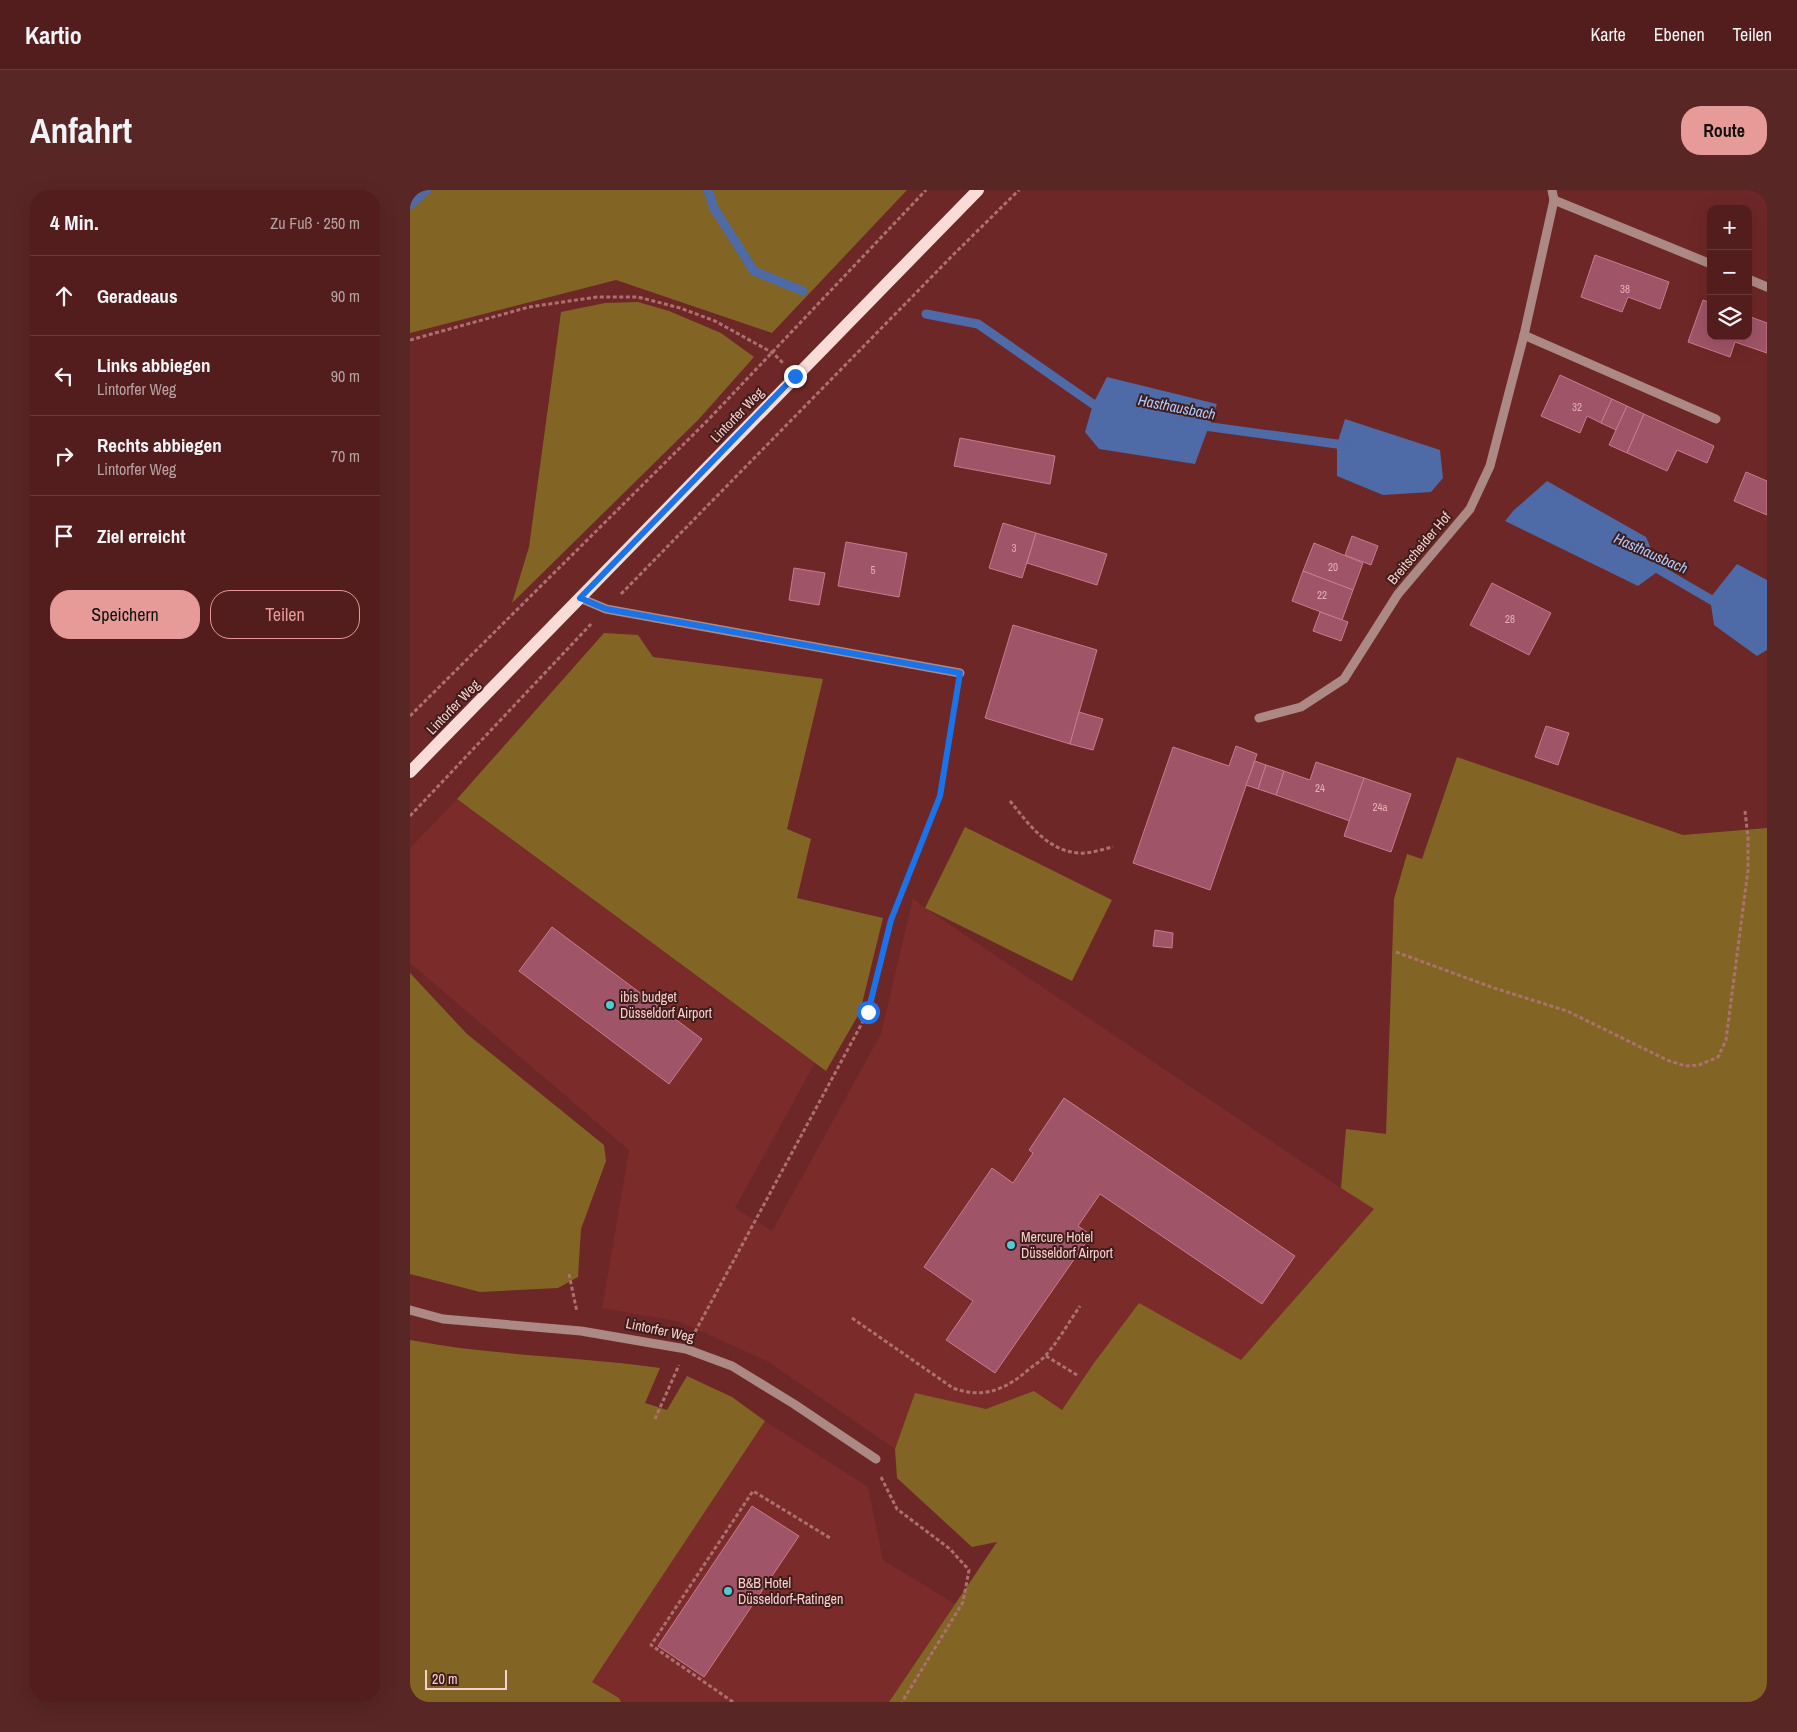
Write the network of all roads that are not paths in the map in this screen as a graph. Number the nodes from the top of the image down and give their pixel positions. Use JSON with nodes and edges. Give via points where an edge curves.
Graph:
{"nodes":[{"id":1,"x":978,"y":190,"type":"edge"},
{"id":2,"x":1552,"y":190,"type":"edge"},
{"id":3,"x":1554,"y":200,"type":"junction"},
{"id":4,"x":1707,"y":262,"type":"edge"},
{"id":5,"x":1752,"y":281,"type":"edge"},
{"id":6,"x":1767,"y":287,"type":"edge"},
{"id":7,"x":1524,"y":335,"type":"junction"},
{"id":8,"x":1716,"y":419,"type":"dead end"},
{"id":9,"x":580,"y":598,"type":"junction"},
{"id":10,"x":960,"y":673,"type":"road end"},
{"id":11,"x":1259,"y":718,"type":"dead end"},
{"id":12,"x":410,"y":772,"type":"edge"},
{"id":13,"x":410,"y":1310,"type":"edge"},
{"id":14,"x":876,"y":1460,"type":"road end"}],
"edges":[{"from":1,"to":9,"type":"main road","name":"Lintorfer Weg"},
{"from":2,"to":3,"type":"street","name":"Breitscheider Hof"},
{"from":3,"to":4,"type":"street"},
{"from":3,"to":7,"type":"street","name":"Breitscheider Hof"},
{"from":5,"to":6,"type":"street"},
{"from":7,"to":8,"type":"street"},
{"from":7,"to":11,"type":"street","name":"Breitscheider Hof","via":[[1490,466],[1470,509],[1398,594],[1344,679],[1301,707]]},
{"from":9,"to":10,"type":"street","via":[[606,609]]},
{"from":9,"to":12,"type":"main road","name":"Lintorfer Weg"},
{"from":13,"to":14,"type":"street","name":"Lintorfer Weg","via":[[443,1319],[581,1331],[686,1349],[732,1366]]}]}
